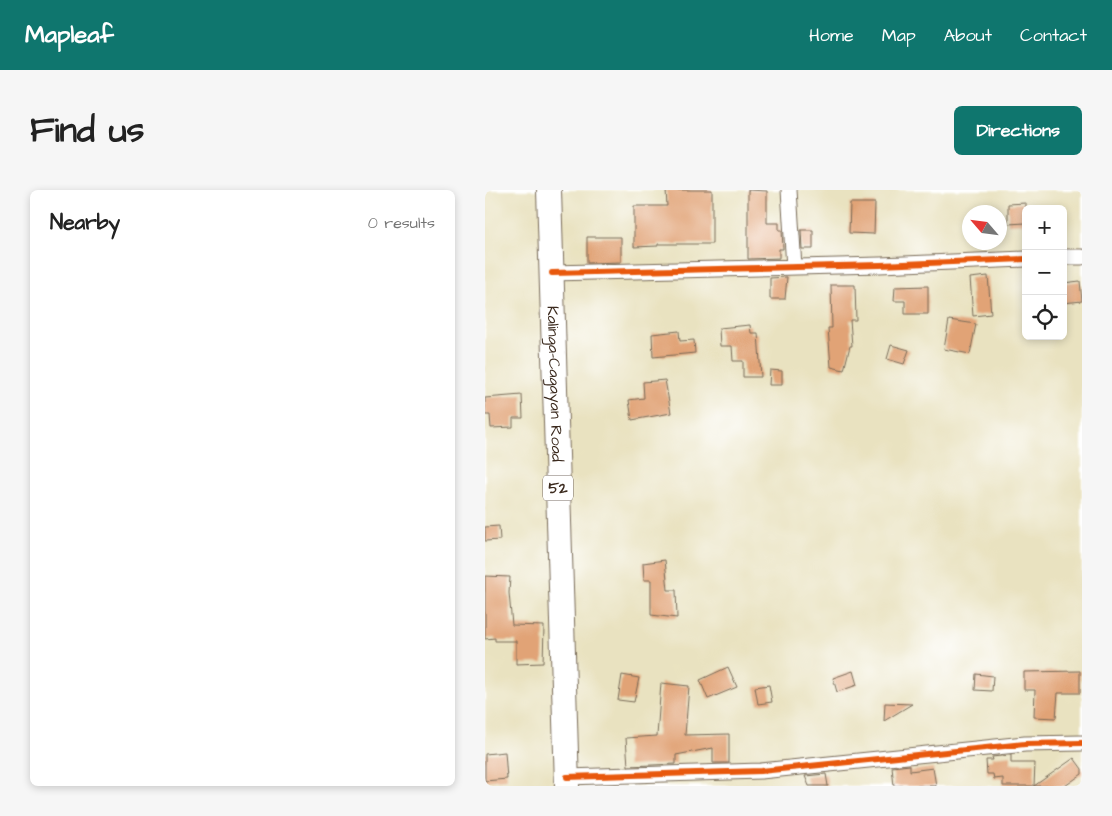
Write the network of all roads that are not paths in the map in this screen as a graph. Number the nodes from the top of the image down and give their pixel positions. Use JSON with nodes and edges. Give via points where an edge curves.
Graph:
{"nodes":[{"id":1,"x":549,"y":190,"type":"edge"},
{"id":2,"x":789,"y":190,"type":"edge"},
{"id":3,"x":1082,"y":257,"type":"edge"},
{"id":4,"x":1067,"y":258,"type":"edge"},
{"id":5,"x":1022,"y":259,"type":"edge"},
{"id":6,"x":794,"y":267,"type":"junction"},
{"id":7,"x":552,"y":273,"type":"junction"},
{"id":8,"x":1082,"y":743,"type":"edge"},
{"id":9,"x":567,"y":781,"type":"edge"}],
"edges":[{"from":1,"to":7,"type":"highway","name":"Kalinga-Cagayan Road","number":"52"},
{"from":2,"to":6,"type":"street"},
{"from":3,"to":4,"type":"street"},
{"from":5,"to":6,"type":"street"},
{"from":6,"to":7,"type":"street"},
{"from":7,"to":9,"type":"highway","name":"Kalinga-Cagayan Road","number":"52"},
{"from":8,"to":9,"type":"street","via":[[1025,744],[761,771]]}]}
